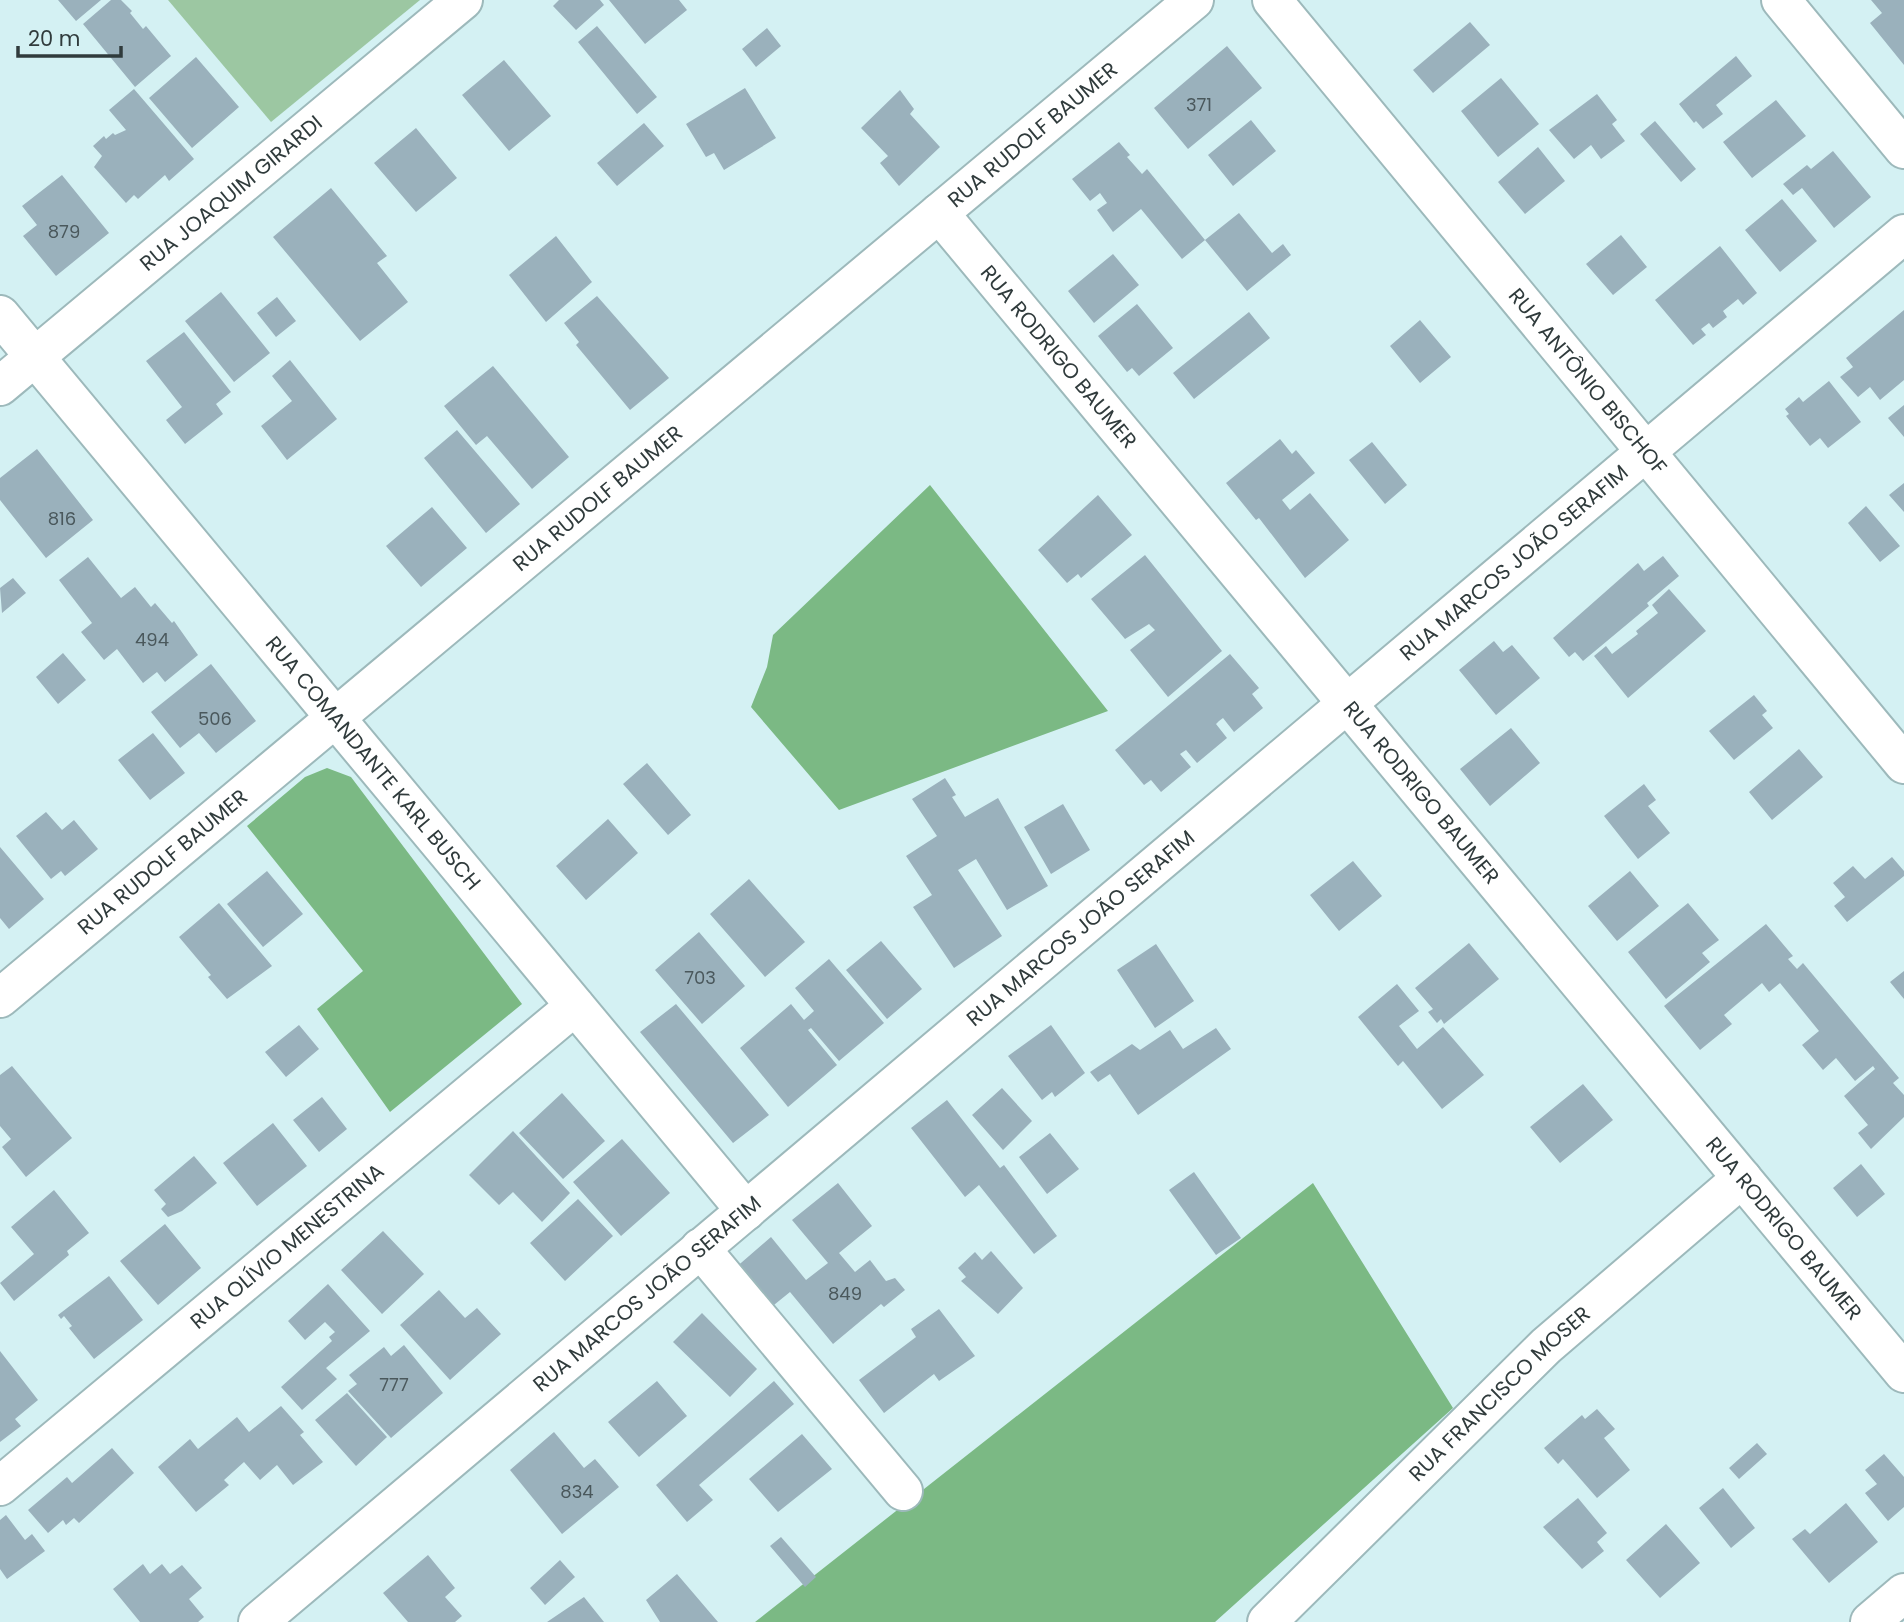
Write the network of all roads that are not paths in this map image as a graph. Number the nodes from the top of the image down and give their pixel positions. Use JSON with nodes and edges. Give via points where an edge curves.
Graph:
{"nodes":[{"id":1,"x":463,"y":0,"type":"edge"},
{"id":2,"x":1194,"y":0,"type":"edge"},
{"id":3,"x":1272,"y":0,"type":"edge"},
{"id":4,"x":1781,"y":0,"type":"edge"},
{"id":5,"x":1904,"y":149,"type":"edge"},
{"id":6,"x":939,"y":213,"type":"junction"},
{"id":7,"x":1904,"y":234,"type":"edge"},
{"id":8,"x":0,"y":315,"type":"edge"},
{"id":9,"x":35,"y":357,"type":"junction"},
{"id":10,"x":0,"y":386,"type":"edge"},
{"id":11,"x":1646,"y":452,"type":"junction"},
{"id":12,"x":1347,"y":703,"type":"junction"},
{"id":13,"x":336,"y":718,"type":"junction"},
{"id":14,"x":1904,"y":764,"type":"edge"},
{"id":15,"x":0,"y":998,"type":"edge"},
{"id":16,"x":575,"y":1006,"type":"junction"},
{"id":17,"x":1742,"y":1178,"type":"junction"},
{"id":18,"x":746,"y":1211,"type":"junction"},
{"id":19,"x":701,"y":1248,"type":"junction"},
{"id":20,"x":1904,"y":1374,"type":"edge"},
{"id":21,"x":0,"y":1486,"type":"edge"},
{"id":22,"x":903,"y":1491,"type":"dead end"},
{"id":23,"x":1904,"y":1593,"type":"edge"},
{"id":24,"x":258,"y":1622,"type":"edge"},
{"id":25,"x":1267,"y":1622,"type":"edge"},
{"id":26,"x":1870,"y":1622,"type":"edge"}],
"edges":[{"from":1,"to":9,"type":"street","name":"RUA JOAQUIM GIRARDI"},
{"from":2,"to":6,"type":"street","name":"RUA RUDOLF BAUMER"},
{"from":3,"to":11,"type":"street","name":"RUA ANTÔNIO BISCHOF"},
{"from":4,"to":5,"type":"street"},
{"from":6,"to":12,"type":"street","name":"RUA RODRIGO BAUMER"},
{"from":6,"to":13,"type":"street","name":"RUA RUDOLF BAUMER"},
{"from":7,"to":11,"type":"street","name":"RUA MARCOS JOÃO SERAFIM"},
{"from":8,"to":9,"type":"street","name":"RUA COMANDANTE KARL BUSCH"},
{"from":9,"to":10,"type":"street","name":"RUA JOAQUIM GIRARDI"},
{"from":9,"to":13,"type":"street","name":"RUA COMANDANTE KARL BUSCH"},
{"from":11,"to":12,"type":"street","name":"RUA MARCOS JOÃO SERAFIM"},
{"from":11,"to":14,"type":"street","name":"RUA ANTÔNIO BISCHOF"},
{"from":12,"to":17,"type":"street","name":"RUA RODRIGO BAUMER"},
{"from":12,"to":18,"type":"street","name":"RUA MARCOS JOÃO SERAFIM"},
{"from":13,"to":15,"type":"street","name":"RUA RUDOLF BAUMER"},
{"from":13,"to":16,"type":"street","name":"RUA COMANDANTE KARL BUSCH"},
{"from":16,"to":18,"type":"street","name":"RUA COMANDANTE KARL BUSCH"},
{"from":16,"to":21,"type":"street","name":"RUA OLÍVIO MENESTRINA"},
{"from":17,"to":20,"type":"street","name":"RUA RODRIGO BAUMER"},
{"from":17,"to":25,"type":"street","name":"RUA FRANCISCO MOSER","via":[[1526,1365]]},
{"from":18,"to":19,"type":"street","name":"RUA MARCOS JOÃO SERAFIM"},
{"from":19,"to":22,"type":"street"},
{"from":19,"to":24,"type":"street","name":"RUA MARCOS JOÃO SERAFIM"},
{"from":23,"to":26,"type":"street"}]}
